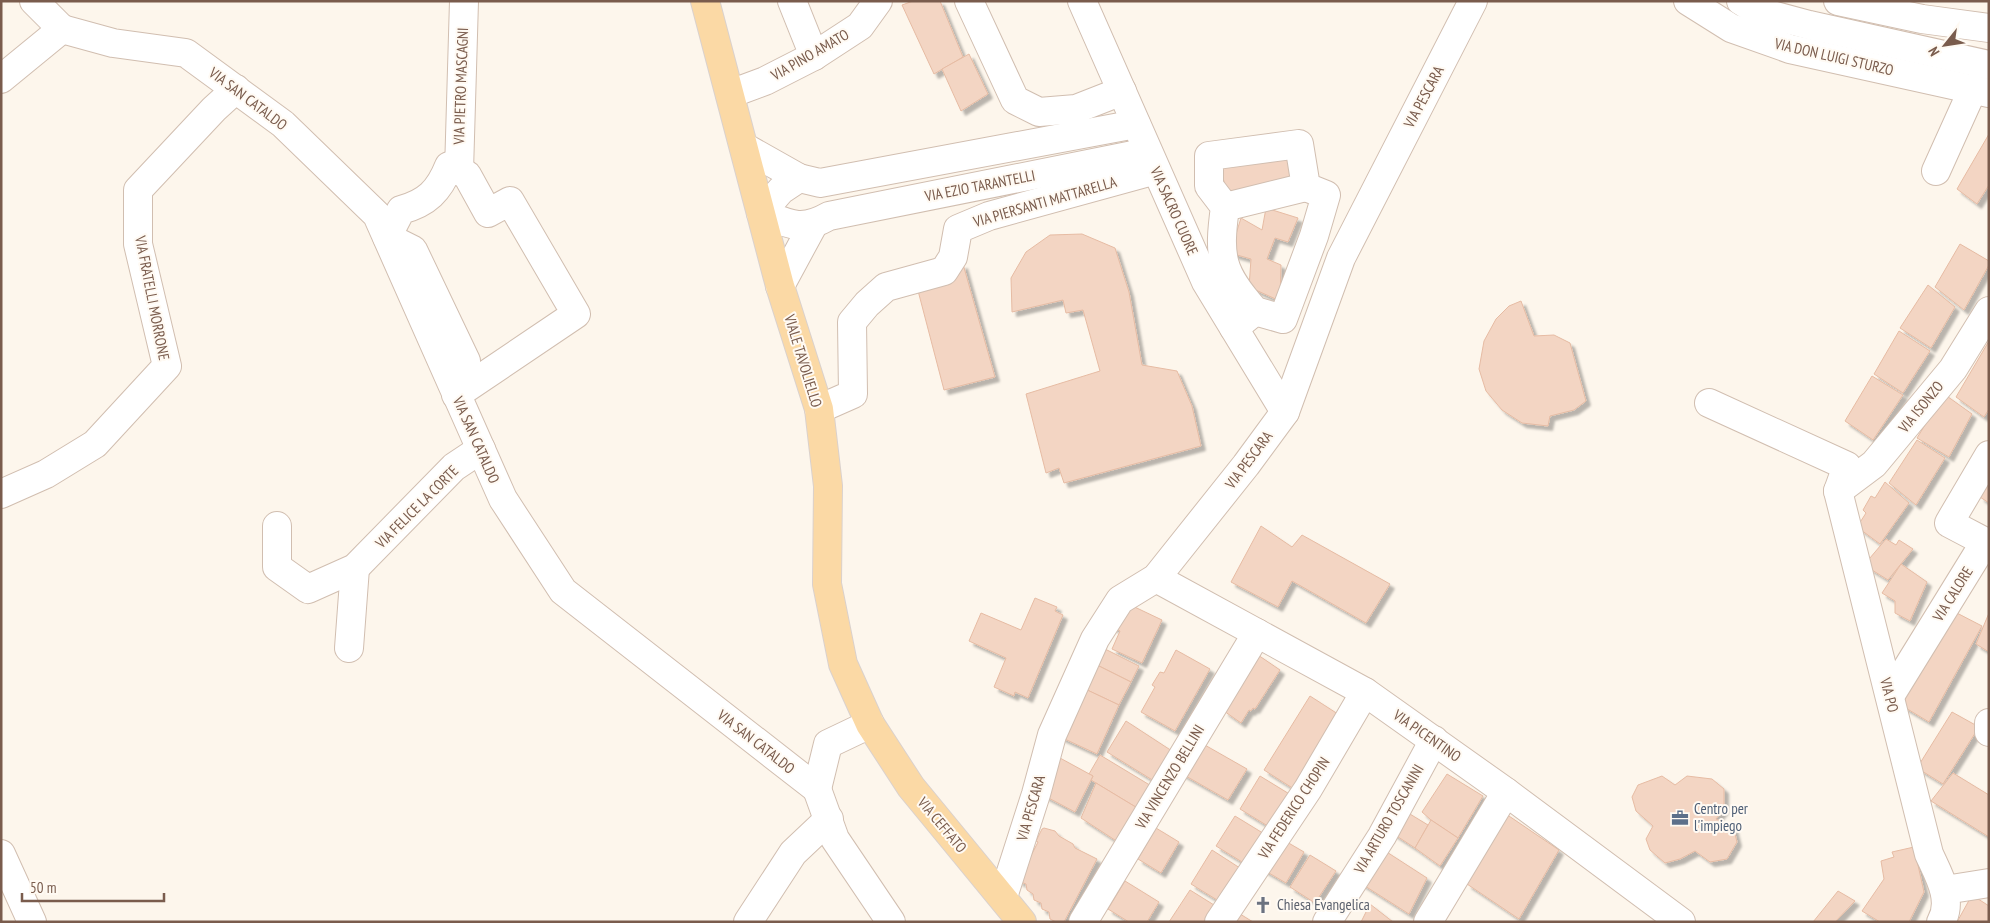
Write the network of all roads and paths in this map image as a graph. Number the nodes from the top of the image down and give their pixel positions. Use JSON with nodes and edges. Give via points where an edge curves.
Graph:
{"nodes":[{"id":1,"x":34,"y":1,"type":"edge"},
{"id":2,"x":464,"y":1,"type":"edge"},
{"id":3,"x":705,"y":1,"type":"edge"},
{"id":4,"x":792,"y":1,"type":"edge"},
{"id":5,"x":878,"y":1,"type":"edge"},
{"id":6,"x":969,"y":1,"type":"edge"},
{"id":7,"x":1082,"y":1,"type":"edge"},
{"id":8,"x":1473,"y":1,"type":"edge"},
{"id":9,"x":1688,"y":1,"type":"edge"},
{"id":10,"x":1838,"y":1,"type":"edge"},
{"id":11,"x":1753,"y":3,"type":"edge"},
{"id":12,"x":1989,"y":28,"type":"edge"},
{"id":13,"x":62,"y":29,"type":"junction"},
{"id":14,"x":814,"y":56,"type":"junction"},
{"id":15,"x":1989,"y":65,"type":"edge"},
{"id":16,"x":1,"y":79,"type":"edge"},
{"id":17,"x":236,"y":90,"type":"junction"},
{"id":18,"x":1122,"y":91,"type":"junction"},
{"id":19,"x":1981,"y":91,"type":"edge"},
{"id":20,"x":730,"y":94,"type":"junction"},
{"id":21,"x":1136,"y":124,"type":"junction"},
{"id":22,"x":744,"y":147,"type":"junction"},
{"id":23,"x":459,"y":171,"type":"junction"},
{"id":24,"x":1157,"y":171,"type":"junction"},
{"id":25,"x":1936,"y":171,"type":"dead end"},
{"id":26,"x":799,"y":178,"type":"junction"},
{"id":27,"x":1306,"y":187,"type":"junction"},
{"id":28,"x":1217,"y":196,"type":"junction"},
{"id":29,"x":761,"y":213,"type":"junction"},
{"id":30,"x":813,"y":225,"type":"junction"},
{"id":31,"x":387,"y":237,"type":"junction"},
{"id":32,"x":780,"y":286,"type":"junction"},
{"id":33,"x":1255,"y":311,"type":"junction"},
{"id":34,"x":1989,"y":311,"type":"edge"},
{"id":35,"x":1234,"y":328,"type":"junction"},
{"id":36,"x":456,"y":395,"type":"junction"},
{"id":37,"x":1710,"y":402,"type":"dead end"},
{"id":38,"x":819,"y":409,"type":"junction"},
{"id":39,"x":1285,"y":412,"type":"junction"},
{"id":40,"x":481,"y":449,"type":"junction"},
{"id":41,"x":1989,"y":455,"type":"edge"},
{"id":42,"x":1842,"y":479,"type":"junction"},
{"id":43,"x":1,"y":494,"type":"edge"},
{"id":44,"x":277,"y":526,"type":"dead end"},
{"id":45,"x":1987,"y":543,"type":"edge"},
{"id":46,"x":355,"y":568,"type":"junction"},
{"id":47,"x":1156,"y":578,"type":"junction"},
{"id":48,"x":1257,"y":633,"type":"junction"},
{"id":49,"x":349,"y":648,"type":"dead end"},
{"id":50,"x":1365,"y":692,"type":"junction"},
{"id":51,"x":1890,"y":696,"type":"junction"},
{"id":52,"x":1989,"y":723,"type":"edge"},
{"id":53,"x":870,"y":724,"type":"junction"},
{"id":54,"x":1989,"y":732,"type":"edge"},
{"id":55,"x":1434,"y":740,"type":"junction"},
{"id":56,"x":817,"y":789,"type":"junction"},
{"id":57,"x":1506,"y":792,"type":"junction"},
{"id":58,"x":829,"y":819,"type":"junction"},
{"id":59,"x":1,"y":854,"type":"edge"},
{"id":60,"x":1989,"y":883,"type":"edge"},
{"id":61,"x":1945,"y":890,"type":"junction"},
{"id":62,"x":1003,"y":897,"type":"junction"},
{"id":63,"x":32,"y":922,"type":"edge"},
{"id":64,"x":748,"y":922,"type":"edge"},
{"id":65,"x":891,"y":922,"type":"edge"},
{"id":66,"x":1022,"y":922,"type":"edge"},
{"id":67,"x":1083,"y":922,"type":"edge"},
{"id":68,"x":1219,"y":922,"type":"edge"},
{"id":69,"x":1328,"y":922,"type":"edge"},
{"id":70,"x":1428,"y":922,"type":"edge"},
{"id":71,"x":1681,"y":922,"type":"edge"},
{"id":72,"x":1941,"y":922,"type":"edge"}],
"edges":[{"from":1,"to":13,"type":"street"},
{"from":2,"to":23,"type":"street","name":"VIA PIETRO MASCAGNI"},
{"from":3,"to":20,"type":"main road","name":"VIALE TAVOLIELLO"},
{"from":4,"to":14,"type":"street"},
{"from":5,"to":14,"type":"street","name":"VIA PINO AMATO","via":[[860,26]]},
{"from":6,"to":18,"type":"street","via":[[1014,100],[1039,112],[1076,110]]},
{"from":7,"to":18,"type":"street","name":"VIA SACRO CUORE"},
{"from":8,"to":39,"type":"street","name":"VIA PESCARA","via":[[1341,258]]},
{"from":9,"to":19,"type":"street","name":"VIA DON LUIGI STURZO","via":[[1731,28],[1790,49]]},
{"from":10,"to":12,"type":"street","via":[[1922,19]]},
{"from":11,"to":15,"type":"street","name":"VIA DON LUIGI STURZO","via":[[1757,11],[1809,25]]},
{"from":13,"to":16,"type":"street"},
{"from":13,"to":17,"type":"street","name":"VIA SAN CATALDO","via":[[113,43],[186,53]]},
{"from":14,"to":20,"type":"street","name":"VIA PINO AMATO","via":[[766,81]]},
{"from":17,"to":31,"type":"street","name":"VIA SAN CATALDO","via":[[283,124],[377,215]]},
{"from":17,"to":43,"type":"street","name":"VIA FRATELLI MORRONE","via":[[138,190],[138,244],[167,366],[95,444],[46,474]]},
{"from":18,"to":21,"type":"street","name":"VIA SACRO CUORE"},
{"from":19,"to":25,"type":"street"},
{"from":20,"to":22,"type":"main road","name":"VIALE TAVOLIELLO"},
{"from":21,"to":24,"type":"street","name":"VIA SACRO CUORE"},
{"from":21,"to":26,"type":"street","via":[[820,182]]},
{"from":22,"to":26,"type":"street"},
{"from":22,"to":29,"type":"main road","name":"VIALE TAVOLIELLO"},
{"from":23,"to":31,"type":"street","via":[[449,166],[443,182],[419,205],[401,210]]},
{"from":23,"to":36,"type":"street","via":[[467,175],[488,213],[510,200],[576,314]]},
{"from":24,"to":28,"type":"street"},
{"from":24,"to":30,"type":"street","name":"VIA EZIO TARANTELLI","via":[[829,216]]},
{"from":24,"to":35,"type":"street","name":"VIA SACRO CUORE","via":[[1206,282]]},
{"from":24,"to":38,"type":"street","name":"VIA PIERSANTI MATTARELLA","via":[[989,216],[958,229],[953,257],[944,271],[886,287],[852,322],[853,394]]},
{"from":26,"to":29,"type":"street","via":[[781,190]]},
{"from":27,"to":28,"type":"street"},
{"from":27,"to":28,"type":"street","via":[[1299,144],[1209,156]]},
{"from":27,"to":33,"type":"street","via":[[1326,196],[1283,319]]},
{"from":28,"to":33,"type":"street","via":[[1222,261],[1236,289]]},
{"from":29,"to":30,"type":"street","name":"VIA EZIO TARANTELLI","via":[[790,224]]},
{"from":29,"to":32,"type":"main road","name":"VIALE TAVOLIELLO"},
{"from":30,"to":32,"type":"street"},
{"from":31,"to":36,"type":"street","name":"VIA SAN CATALDO"},
{"from":32,"to":38,"type":"main road","name":"VIALE TAVOLIELLO"},
{"from":33,"to":35,"type":"street"},
{"from":34,"to":42,"type":"street","name":"VIA ISONZO","via":[[1952,369],[1874,464]]},
{"from":35,"to":39,"type":"street","name":"VIA SACRO CUORE"},
{"from":36,"to":40,"type":"street","name":"VIA SAN CATALDO"},
{"from":37,"to":42,"type":"street"},
{"from":38,"to":53,"type":"main road","name":"VIALE TAVOLIELLO","via":[[828,486],[827,584],[843,664]]},
{"from":39,"to":47,"type":"street","name":"VIA PESCARA"},
{"from":40,"to":46,"type":"street","name":"VIA FELICE LA CORTE","via":[[454,467]]},
{"from":40,"to":56,"type":"street","name":"VIA SAN CATALDO","via":[[503,499],[563,591]]},
{"from":41,"to":45,"type":"street","name":"VIA CALORE","via":[[1949,523]]},
{"from":42,"to":51,"type":"street","name":"VIA PO"},
{"from":44,"to":46,"type":"street","name":"VIA FELICE LA CORTE","via":[[277,567],[308,589]]},
{"from":45,"to":51,"type":"street","name":"VIA CALORE"},
{"from":46,"to":49,"type":"street"},
{"from":47,"to":48,"type":"street","name":"VIA PICENTINO"},
{"from":47,"to":62,"type":"street","name":"VIA PESCARA","via":[[1120,600],[1082,666],[1052,735]]},
{"from":48,"to":50,"type":"street","name":"VIA PICENTINO"},
{"from":48,"to":67,"type":"street","name":"VIA VINCENZO BELLINI"},
{"from":50,"to":55,"type":"street","name":"VIA PICENTINO"},
{"from":50,"to":68,"type":"street","name":"VIA FEDERICO CHOPIN","via":[[1308,789]]},
{"from":51,"to":61,"type":"street","name":"VIA PO","via":[[1929,854]]},
{"from":52,"to":54,"type":"street"},
{"from":53,"to":56,"type":"street","via":[[828,744]]},
{"from":53,"to":62,"type":"main road","name":"VIA CEFFATO","via":[[911,788]]},
{"from":55,"to":57,"type":"street","name":"VIA PICENTINO"},
{"from":55,"to":69,"type":"street","name":"VIA ARTURO TOSCANINI","via":[[1382,836]]},
{"from":56,"to":58,"type":"street"},
{"from":57,"to":70,"type":"street"},
{"from":57,"to":71,"type":"street","name":"VIA PICENTINO"},
{"from":58,"to":64,"type":"street","via":[[793,853]]},
{"from":58,"to":65,"type":"street","via":[[835,839]]},
{"from":59,"to":63,"type":"street"},
{"from":60,"to":61,"type":"street"},
{"from":61,"to":72,"type":"street","name":"VIA PO","via":[[1945,914]]},
{"from":62,"to":66,"type":"main road","name":"VIA CEFFATO"}]}
